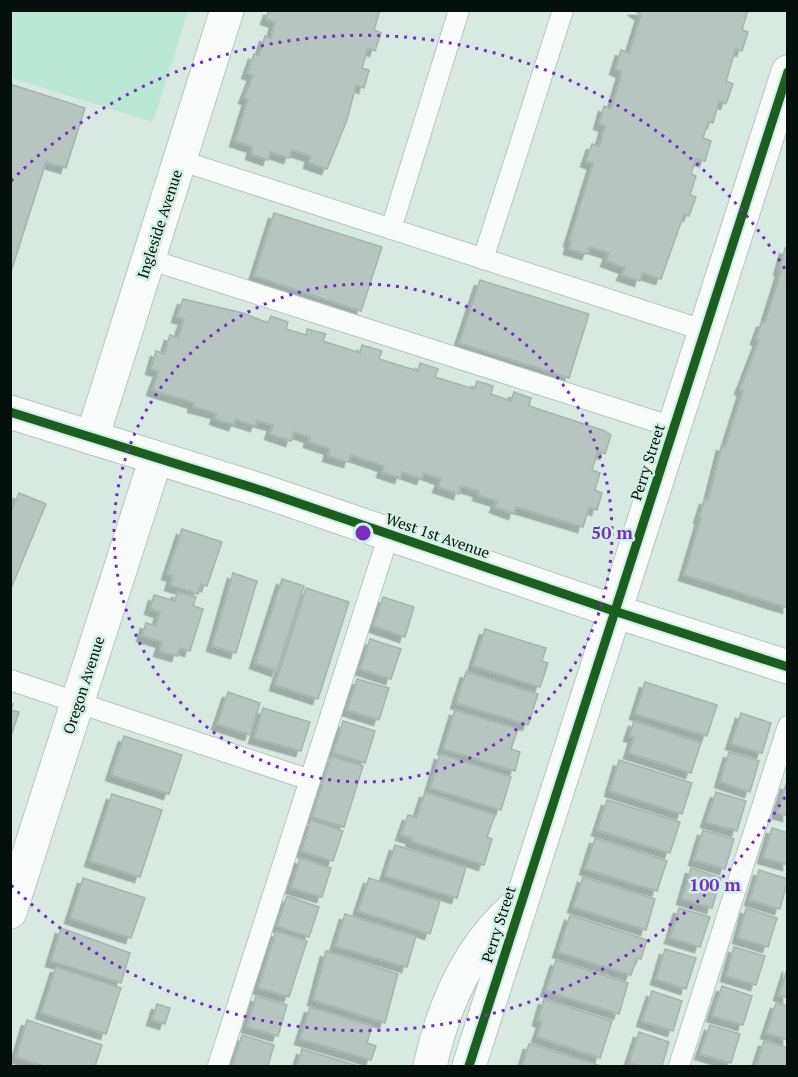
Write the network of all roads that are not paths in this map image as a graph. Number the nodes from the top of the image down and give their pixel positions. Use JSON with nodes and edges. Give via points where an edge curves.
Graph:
{"nodes":[{"id":1,"x":227,"y":10,"type":"edge"},
{"id":2,"x":459,"y":10,"type":"edge"},
{"id":3,"x":563,"y":10,"type":"edge"},
{"id":4,"x":788,"y":72,"type":"edge"},
{"id":5,"x":180,"y":160,"type":"junction"},
{"id":6,"x":391,"y":229,"type":"junction"},
{"id":7,"x":148,"y":259,"type":"junction"},
{"id":8,"x":483,"y":259,"type":"junction"},
{"id":9,"x":703,"y":330,"type":"junction"},
{"id":10,"x":10,"y":411,"type":"edge"},
{"id":11,"x":674,"y":427,"type":"junction"},
{"id":12,"x":92,"y":438,"type":"junction"},
{"id":13,"x":156,"y":458,"type":"junction"},
{"id":14,"x":389,"y":534,"type":"junction"},
{"id":15,"x":614,"y":611,"type":"junction"},
{"id":16,"x":788,"y":667,"type":"edge"},
{"id":17,"x":10,"y":680,"type":"edge"},
{"id":18,"x":78,"y":702,"type":"junction"},
{"id":19,"x":788,"y":726,"type":"edge"},
{"id":20,"x":310,"y":780,"type":"junction"},
{"id":21,"x":521,"y":902,"type":"junction"},
{"id":22,"x":10,"y":912,"type":"edge"},
{"id":23,"x":218,"y":1066,"type":"edge"},
{"id":24,"x":430,"y":1066,"type":"edge"},
{"id":25,"x":469,"y":1066,"type":"edge"},
{"id":26,"x":679,"y":1066,"type":"edge"}],
"edges":[{"from":1,"to":5,"type":"street","name":"Ingleside Avenue"},
{"from":2,"to":6,"type":"lane"},
{"from":3,"to":8,"type":"lane"},
{"from":4,"to":9,"type":"street","name":"Perry Street"},
{"from":5,"to":6,"type":"lane"},
{"from":5,"to":7,"type":"street","name":"Ingleside Avenue"},
{"from":6,"to":8,"type":"lane"},
{"from":7,"to":11,"type":"lane"},
{"from":7,"to":12,"type":"street","name":"Ingleside Avenue"},
{"from":8,"to":9,"type":"lane"},
{"from":9,"to":11,"type":"street","name":"Perry Street"},
{"from":10,"to":12,"type":"street","name":"West 1st Avenue"},
{"from":11,"to":15,"type":"street","name":"Perry Street"},
{"from":12,"to":13,"type":"street","name":"West 1st Avenue"},
{"from":13,"to":14,"type":"street","name":"West 1st Avenue"},
{"from":13,"to":18,"type":"street","name":"Oregon Avenue"},
{"from":14,"to":15,"type":"street","name":"West 1st Avenue"},
{"from":14,"to":20,"type":"lane"},
{"from":15,"to":16,"type":"street","name":"West 1st Avenue"},
{"from":15,"to":21,"type":"street","name":"Perry Street"},
{"from":17,"to":18,"type":"lane"},
{"from":18,"to":20,"type":"lane"},
{"from":18,"to":22,"type":"street","name":"Oregon Avenue"},
{"from":19,"to":26,"type":"lane"},
{"from":20,"to":23,"type":"lane"},
{"from":21,"to":24,"type":"street","name":"Perry Street","via":[[492,927],[462,975],[443,1017]]},
{"from":21,"to":25,"type":"street","name":"Perry Street"}]}
